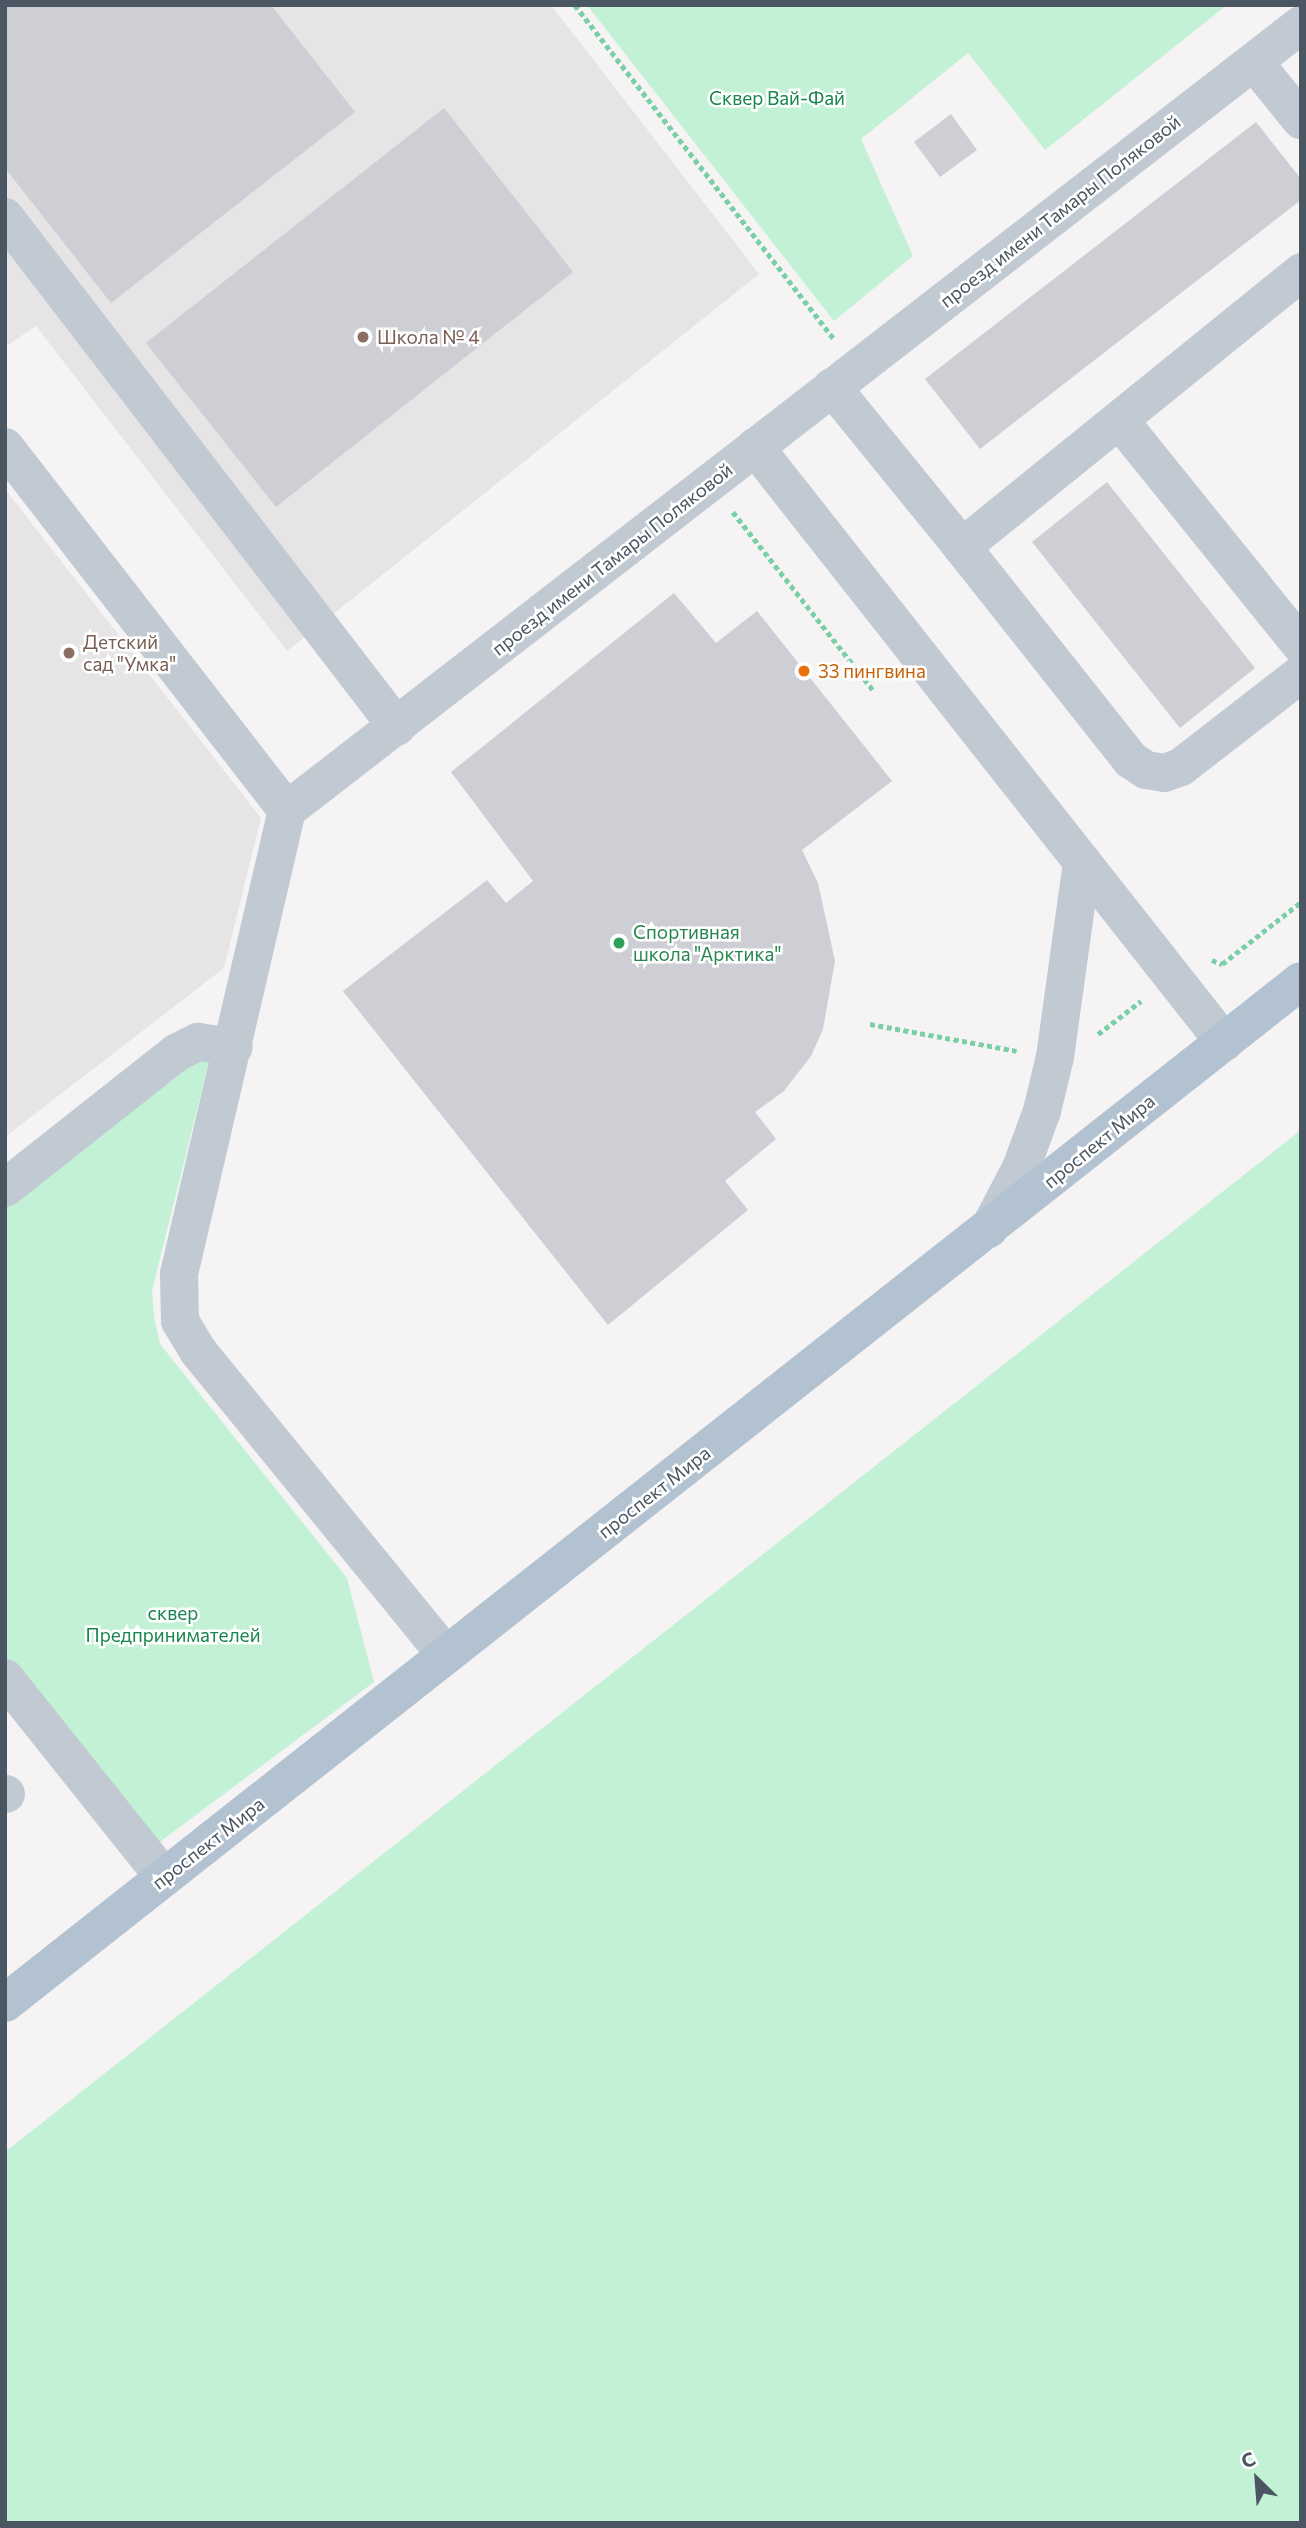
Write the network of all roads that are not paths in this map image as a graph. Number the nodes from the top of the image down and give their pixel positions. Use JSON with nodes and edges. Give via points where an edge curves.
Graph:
{"nodes":[{"id":1,"x":1301,"y":25,"type":"edge"},
{"id":2,"x":1254,"y":62,"type":"junction"},
{"id":3,"x":1301,"y":120,"type":"edge"},
{"id":4,"x":5,"y":217,"type":"edge"},
{"id":5,"x":1301,"y":272,"type":"edge"},
{"id":6,"x":832,"y":387,"type":"junction"},
{"id":7,"x":1120,"y":421,"type":"junction"},
{"id":8,"x":5,"y":447,"type":"edge"},
{"id":9,"x":755,"y":447,"type":"junction"},
{"id":10,"x":961,"y":547,"type":"junction"},
{"id":11,"x":1301,"y":645,"type":"edge"},
{"id":12,"x":1301,"y":674,"type":"edge"},
{"id":13,"x":397,"y":727,"type":"junction"},
{"id":14,"x":287,"y":810,"type":"junction"},
{"id":15,"x":1082,"y":862,"type":"junction"},
{"id":16,"x":1301,"y":981,"type":"edge"},
{"id":17,"x":1224,"y":1041,"type":"junction"},
{"id":18,"x":234,"y":1047,"type":"junction"},
{"id":19,"x":5,"y":1188,"type":"edge"},
{"id":20,"x":989,"y":1229,"type":"junction"},
{"id":21,"x":446,"y":1656,"type":"junction"},
{"id":22,"x":5,"y":1678,"type":"edge"},
{"id":23,"x":164,"y":1877,"type":"junction"},
{"id":24,"x":5,"y":2003,"type":"edge"}],
"edges":[{"from":1,"to":2,"type":"lane","name":"проезд имени Тамары Поляковой"},
{"from":2,"to":3,"type":"lane"},
{"from":2,"to":6,"type":"lane","name":"проезд имени Тамары Поляковой"},
{"from":4,"to":13,"type":"lane"},
{"from":5,"to":7,"type":"lane"},
{"from":6,"to":9,"type":"lane","name":"проезд имени Тамары Поляковой"},
{"from":6,"to":10,"type":"lane"},
{"from":7,"to":10,"type":"lane"},
{"from":7,"to":11,"type":"lane"},
{"from":8,"to":14,"type":"lane"},
{"from":9,"to":13,"type":"lane","name":"проезд имени Тамары Поляковой"},
{"from":9,"to":15,"type":"lane"},
{"from":10,"to":12,"type":"lane","via":[[1131,760],[1146,770],[1164,773],[1181,767]]},
{"from":13,"to":14,"type":"lane","name":"проезд имени Тамары Поляковой"},
{"from":14,"to":18,"type":"lane"},
{"from":15,"to":17,"type":"lane"},
{"from":15,"to":20,"type":"lane","via":[[1055,1057],[1042,1111],[1021,1168]]},
{"from":16,"to":17,"type":"main road","name":"проспект Мира"},
{"from":17,"to":20,"type":"main road","name":"проспект Мира"},
{"from":18,"to":19,"type":"lane","via":[[198,1042],[176,1053]]},
{"from":18,"to":21,"type":"lane","via":[[179,1273],[180,1321],[198,1351]]},
{"from":20,"to":21,"type":"main road","name":"проспект Мира"},
{"from":21,"to":23,"type":"main road","name":"проспект Мира"},
{"from":22,"to":23,"type":"lane"},
{"from":23,"to":24,"type":"main road","name":"проспект Мира"}]}
